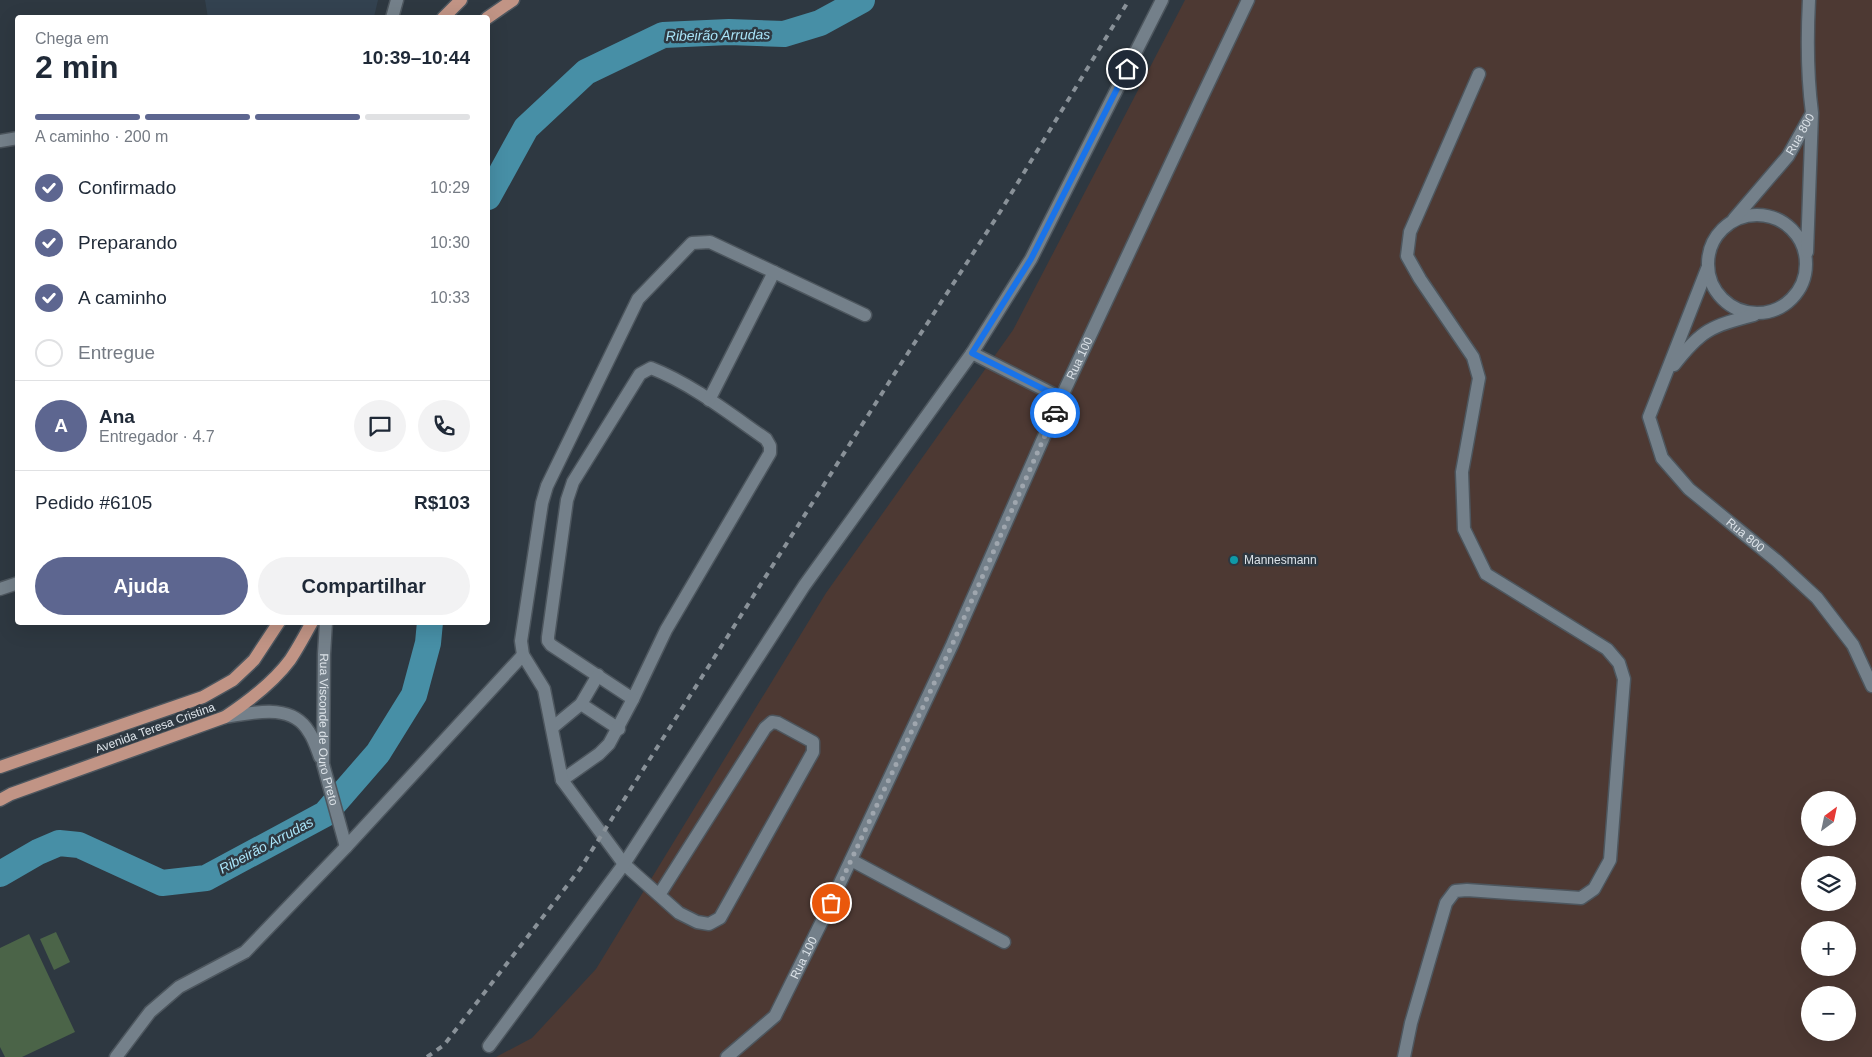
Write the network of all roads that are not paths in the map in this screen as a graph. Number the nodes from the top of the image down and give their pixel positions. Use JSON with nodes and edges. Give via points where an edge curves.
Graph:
{"nodes":[{"id":1,"x":397,"y":0,"type":"edge"},
{"id":2,"x":461,"y":0,"type":"edge"},
{"id":3,"x":513,"y":0,"type":"edge"},
{"id":4,"x":1162,"y":0,"type":"edge"},
{"id":5,"x":1248,"y":0,"type":"edge"},
{"id":6,"x":1810,"y":0,"type":"edge"},
{"id":7,"x":393,"y":15,"type":"edge"},
{"id":8,"x":446,"y":15,"type":"edge"},
{"id":9,"x":490,"y":16,"type":"edge"},
{"id":10,"x":1479,"y":74,"type":"dead end"},
{"id":11,"x":1812,"y":113,"type":"junction"},
{"id":12,"x":15,"y":138,"type":"edge"},
{"id":13,"x":0,"y":141,"type":"edge"},
{"id":14,"x":1733,"y":220,"type":"junction"},
{"id":15,"x":1806,"y":264,"type":"junction"},
{"id":16,"x":1707,"y":269,"type":"junction"},
{"id":17,"x":774,"y":272,"type":"junction"},
{"id":18,"x":1759,"y":314,"type":"junction"},
{"id":19,"x":864,"y":315,"type":"dead end"},
{"id":20,"x":972,"y":353,"type":"junction"},
{"id":21,"x":1664,"y":377,"type":"junction"},
{"id":22,"x":1061,"y":398,"type":"junction"},
{"id":23,"x":709,"y":400,"type":"junction"},
{"id":24,"x":15,"y":584,"type":"edge"},
{"id":25,"x":0,"y":589,"type":"edge"},
{"id":26,"x":277,"y":625,"type":"edge"},
{"id":27,"x":310,"y":625,"type":"edge"},
{"id":28,"x":326,"y":625,"type":"edge"},
{"id":29,"x":523,"y":655,"type":"junction"},
{"id":30,"x":598,"y":675,"type":"junction"},
{"id":31,"x":1872,"y":686,"type":"edge"},
{"id":32,"x":633,"y":698,"type":"junction"},
{"id":33,"x":581,"y":704,"type":"junction"},
{"id":34,"x":225,"y":717,"type":"junction"},
{"id":35,"x":552,"y":728,"type":"junction"},
{"id":36,"x":619,"y":728,"type":"junction"},
{"id":37,"x":323,"y":764,"type":"junction"},
{"id":38,"x":0,"y":767,"type":"edge"},
{"id":39,"x":562,"y":780,"type":"junction"},
{"id":40,"x":0,"y":800,"type":"edge"},
{"id":41,"x":346,"y":847,"type":"junction"},
{"id":42,"x":851,"y":860,"type":"junction"},
{"id":43,"x":624,"y":864,"type":"junction"},
{"id":44,"x":659,"y":895,"type":"junction"},
{"id":45,"x":1004,"y":942,"type":"dead end"},
{"id":46,"x":489,"y":1046,"type":"dead end"},
{"id":47,"x":116,"y":1057,"type":"edge"},
{"id":48,"x":727,"y":1057,"type":"edge"},
{"id":49,"x":1404,"y":1057,"type":"edge"}],
"edges":[{"from":1,"to":7,"type":"street"},
{"from":2,"to":8,"type":"main road"},
{"from":3,"to":9,"type":"main road"},
{"from":4,"to":20,"type":"street","via":[[1031,259]]},
{"from":5,"to":22,"type":"street","name":"Rua 100"},
{"from":6,"to":11,"type":"street","name":"Rua 800","via":[[1807,37]]},
{"from":10,"to":49,"type":"street","via":[[1410,232],[1407,256],[1473,357],[1479,378],[1462,472],[1464,529],[1486,574],[1607,649],[1619,663],[1624,679],[1610,860],[1594,889],[1581,898],[1455,891],[1446,903]]},
{"from":11,"to":14,"type":"street","name":"Rua 800","via":[[1788,156]]},
{"from":11,"to":15,"type":"street"},
{"from":12,"to":13,"type":"street"},
{"from":14,"to":15,"type":"street","via":[[1761,215],[1782,222],[1798,236]]},
{"from":14,"to":16,"type":"street","via":[[1712,241]]},
{"from":15,"to":18,"type":"street","via":[[1798,292],[1788,304]]},
{"from":16,"to":18,"type":"street","via":[[1719,297],[1744,313]]},
{"from":16,"to":21,"type":"street","name":"Rua 800"},
{"from":17,"to":19,"type":"street"},
{"from":17,"to":23,"type":"street"},
{"from":17,"to":29,"type":"street","via":[[710,242],[692,242],[638,299],[547,486],[522,641]]},
{"from":18,"to":21,"type":"street","name":"Rua 800","via":[[1721,324],[1698,336]]},
{"from":20,"to":22,"type":"street"},
{"from":20,"to":43,"type":"street","via":[[804,586]]},
{"from":21,"to":31,"type":"street","name":"Rua 800","via":[[1649,417],[1662,458],[1690,489],[1817,598],[1853,645]]},
{"from":22,"to":42,"type":"street","name":"Rua 100","via":[[952,645]]},
{"from":23,"to":30,"type":"street","via":[[662,372],[651,368],[640,374],[573,482],[566,500],[548,642]]},
{"from":23,"to":32,"type":"street","via":[[766,439],[770,453],[666,630]]},
{"from":24,"to":25,"type":"street"},
{"from":26,"to":38,"type":"main road","name":"Avenida Teresa Cristina","via":[[254,660],[234,680],[203,697]]},
{"from":27,"to":34,"type":"main road","name":"Avenida Teresa Cristina","via":[[290,660],[274,678],[252,699]]},
{"from":28,"to":37,"type":"street","name":"Rua Visconde de Ouro Preto"},
{"from":29,"to":35,"type":"street","via":[[544,689]]},
{"from":29,"to":41,"type":"street"},
{"from":30,"to":32,"type":"street"},
{"from":30,"to":33,"type":"street"},
{"from":32,"to":36,"type":"street"},
{"from":33,"to":35,"type":"street"},
{"from":33,"to":36,"type":"street"},
{"from":34,"to":37,"type":"street","via":[[270,710],[293,716],[309,730]]},
{"from":34,"to":40,"type":"main road","name":"Avenida Teresa Cristina"},
{"from":35,"to":39,"type":"street"},
{"from":36,"to":39,"type":"street","via":[[600,754]]},
{"from":37,"to":41,"type":"street","name":"Rua Visconde de Ouro Preto"},
{"from":39,"to":43,"type":"street"},
{"from":41,"to":47,"type":"street","via":[[245,952],[179,987],[150,1012]]},
{"from":42,"to":45,"type":"street"},
{"from":42,"to":48,"type":"street","name":"Rua 100","via":[[776,1016]]},
{"from":43,"to":44,"type":"street"},
{"from":43,"to":46,"type":"street"},
{"from":44,"to":44,"type":"street","via":[[764,728],[772,722],[778,723],[813,742],[813,752],[720,918],[709,924],[697,922],[679,913]]}]}
